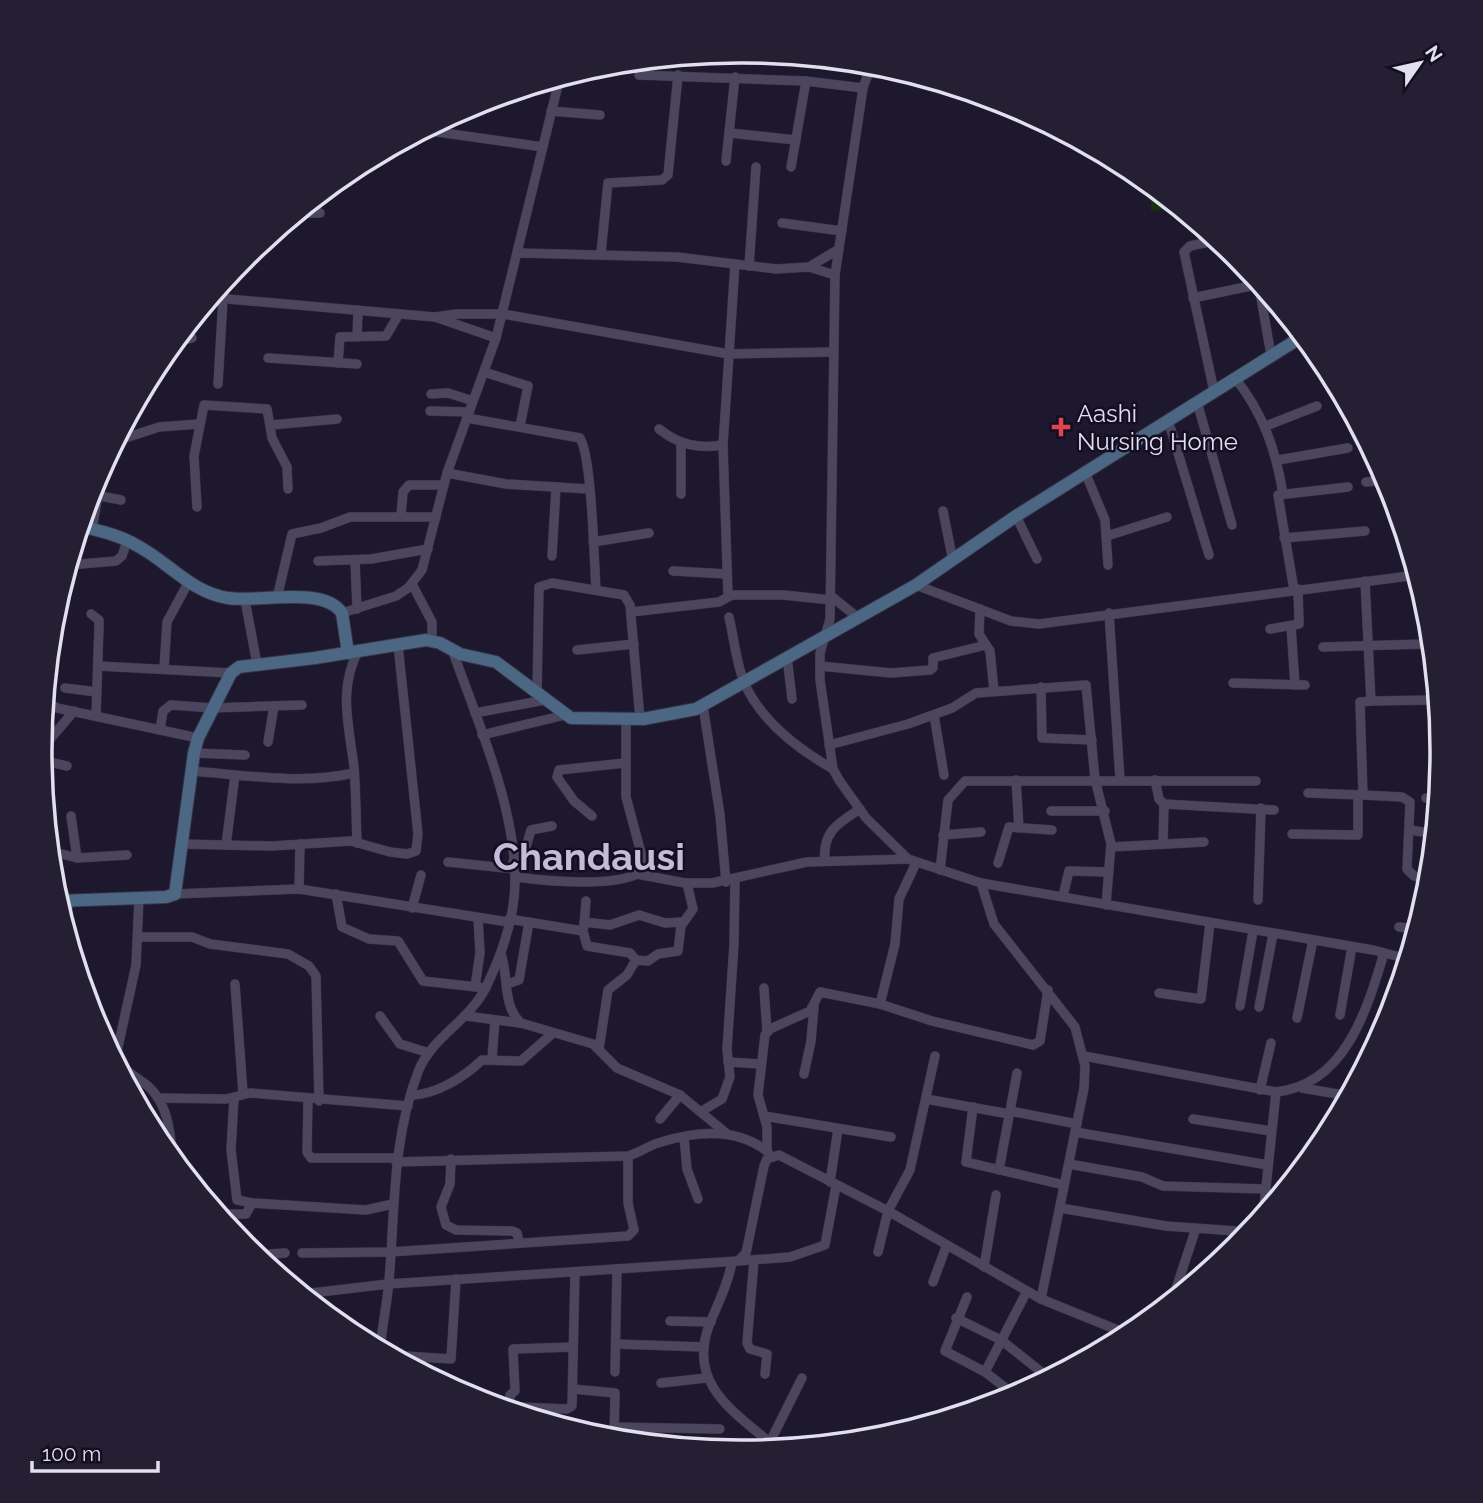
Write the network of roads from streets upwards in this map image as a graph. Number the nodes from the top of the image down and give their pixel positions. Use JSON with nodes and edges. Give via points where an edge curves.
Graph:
{"nodes":[{"id":1,"x":639,"y":75,"type":"dead end"},
{"id":2,"x":678,"y":75,"type":"junction"},
{"id":3,"x":868,"y":75,"type":"edge"},
{"id":4,"x":735,"y":77,"type":"junction"},
{"id":5,"x":806,"y":81,"type":"junction"},
{"id":6,"x":557,"y":88,"type":"edge"},
{"id":7,"x":863,"y":88,"type":"junction"},
{"id":8,"x":551,"y":111,"type":"junction"},
{"id":9,"x":600,"y":115,"type":"dead end"},
{"id":10,"x":441,"y":132,"type":"edge"},
{"id":11,"x":730,"y":133,"type":"junction"},
{"id":12,"x":796,"y":140,"type":"junction"},
{"id":13,"x":543,"y":146,"type":"junction"},
{"id":14,"x":726,"y":161,"type":"dead end"},
{"id":15,"x":756,"y":167,"type":"dead end"},
{"id":16,"x":791,"y":167,"type":"dead end"},
{"id":17,"x":312,"y":213,"type":"edge"},
{"id":18,"x":320,"y":213,"type":"dead end"},
{"id":19,"x":782,"y":223,"type":"dead end"},
{"id":20,"x":842,"y":231,"type":"junction"},
{"id":21,"x":1206,"y":243,"type":"edge"},
{"id":22,"x":839,"y":249,"type":"junction"},
{"id":23,"x":519,"y":253,"type":"junction"},
{"id":24,"x":601,"y":253,"type":"junction"},
{"id":25,"x":735,"y":264,"type":"junction"},
{"id":26,"x":749,"y":266,"type":"junction"},
{"id":27,"x":808,"y":267,"type":"junction"},
{"id":28,"x":835,"y":275,"type":"junction"},
{"id":29,"x":1249,"y":285,"type":"edge"},
{"id":30,"x":223,"y":298,"type":"edge"},
{"id":31,"x":1193,"y":299,"type":"junction"},
{"id":32,"x":1262,"y":299,"type":"edge"},
{"id":33,"x":216,"y":306,"type":"edge"},
{"id":34,"x":358,"y":310,"type":"junction"},
{"id":35,"x":399,"y":314,"type":"junction"},
{"id":36,"x":503,"y":314,"type":"junction"},
{"id":37,"x":435,"y":317,"type":"junction"},
{"id":38,"x":357,"y":337,"type":"junction"},
{"id":39,"x":496,"y":338,"type":"junction"},
{"id":40,"x":1294,"y":341,"type":"edge"},
{"id":41,"x":834,"y":352,"type":"junction"},
{"id":42,"x":729,"y":354,"type":"junction"},
{"id":43,"x":1271,"y":355,"type":"junction"},
{"id":44,"x":268,"y":358,"type":"dead end"},
{"id":45,"x":338,"y":362,"type":"junction"},
{"id":46,"x":357,"y":364,"type":"dead end"},
{"id":47,"x":484,"y":372,"type":"junction"},
{"id":48,"x":1235,"y":378,"type":"junction"},
{"id":49,"x":218,"y":384,"type":"dead end"},
{"id":50,"x":1214,"y":391,"type":"junction"},
{"id":51,"x":431,"y":394,"type":"dead end"},
{"id":52,"x":473,"y":401,"type":"junction"},
{"id":53,"x":1196,"y":402,"type":"junction"},
{"id":54,"x":1317,"y":406,"type":"dead end"},
{"id":55,"x":430,"y":411,"type":"dead end"},
{"id":56,"x":468,"y":415,"type":"junction"},
{"id":57,"x":337,"y":419,"type":"dead end"},
{"id":58,"x":1168,"y":420,"type":"junction"},
{"id":59,"x":199,"y":424,"type":"junction"},
{"id":60,"x":271,"y":425,"type":"junction"},
{"id":61,"x":520,"y":426,"type":"junction"},
{"id":62,"x":1266,"y":426,"type":"junction"},
{"id":63,"x":659,"y":429,"type":"dead end"},
{"id":64,"x":129,"y":437,"type":"edge"},
{"id":65,"x":681,"y":443,"type":"junction"},
{"id":66,"x":723,"y":445,"type":"junction"},
{"id":67,"x":1348,"y":448,"type":"dead end"},
{"id":68,"x":1278,"y":460,"type":"junction"},
{"id":69,"x":447,"y":472,"type":"junction"},
{"id":70,"x":1085,"y":472,"type":"junction"},
{"id":71,"x":1375,"y":481,"type":"edge"},
{"id":72,"x":1366,"y":482,"type":"dead end"},
{"id":73,"x":444,"y":485,"type":"junction"},
{"id":74,"x":556,"y":487,"type":"junction"},
{"id":75,"x":1348,"y":487,"type":"dead end"},
{"id":76,"x":288,"y":489,"type":"dead end"},
{"id":77,"x":589,"y":489,"type":"junction"},
{"id":78,"x":681,"y":494,"type":"dead end"},
{"id":79,"x":1283,"y":494,"type":"junction"},
{"id":80,"x":102,"y":496,"type":"edge"},
{"id":81,"x":121,"y":500,"type":"dead end"},
{"id":82,"x":197,"y":507,"type":"dead end"},
{"id":83,"x":943,"y":511,"type":"dead end"},
{"id":84,"x":401,"y":515,"type":"junction"},
{"id":85,"x":1016,"y":516,"type":"junction"},
{"id":86,"x":436,"y":517,"type":"junction"},
{"id":87,"x":1167,"y":517,"type":"dead end"},
{"id":88,"x":1232,"y":525,"type":"dead end"},
{"id":89,"x":89,"y":529,"type":"edge"},
{"id":90,"x":1365,"y":531,"type":"dead end"},
{"id":91,"x":649,"y":533,"type":"dead end"},
{"id":92,"x":1107,"y":536,"type":"junction"},
{"id":93,"x":1284,"y":538,"type":"junction"},
{"id":94,"x":127,"y":541,"type":"junction"},
{"id":95,"x":593,"y":542,"type":"junction"},
{"id":96,"x":428,"y":549,"type":"junction"},
{"id":97,"x":1209,"y":555,"type":"dead end"},
{"id":98,"x":552,"y":556,"type":"dead end"},
{"id":99,"x":1037,"y":559,"type":"dead end"},
{"id":100,"x":355,"y":560,"type":"junction"},
{"id":101,"x":318,"y":561,"type":"dead end"},
{"id":102,"x":953,"y":561,"type":"junction"},
{"id":103,"x":79,"y":564,"type":"edge"},
{"id":104,"x":1108,"y":565,"type":"dead end"},
{"id":105,"x":673,"y":571,"type":"dead end"},
{"id":106,"x":727,"y":574,"type":"junction"},
{"id":107,"x":1408,"y":576,"type":"edge"},
{"id":108,"x":1365,"y":581,"type":"junction"},
{"id":109,"x":188,"y":583,"type":"junction"},
{"id":110,"x":412,"y":584,"type":"junction"},
{"id":111,"x":916,"y":585,"type":"junction"},
{"id":112,"x":1296,"y":589,"type":"junction"},
{"id":113,"x":596,"y":590,"type":"junction"},
{"id":114,"x":728,"y":596,"type":"junction"},
{"id":115,"x":277,"y":598,"type":"junction"},
{"id":116,"x":831,"y":598,"type":"junction"},
{"id":117,"x":245,"y":600,"type":"junction"},
{"id":118,"x":357,"y":609,"type":"junction"},
{"id":119,"x":980,"y":609,"type":"junction"},
{"id":120,"x":631,"y":612,"type":"junction"},
{"id":121,"x":342,"y":613,"type":"junction"},
{"id":122,"x":1109,"y":613,"type":"junction"},
{"id":123,"x":91,"y":614,"type":"dead end"},
{"id":124,"x":729,"y":617,"type":"dead end"},
{"id":125,"x":857,"y":617,"type":"junction"},
{"id":126,"x":1291,"y":626,"type":"junction"},
{"id":127,"x":1270,"y":629,"type":"dead end"},
{"id":128,"x":827,"y":634,"type":"junction"},
{"id":129,"x":432,"y":641,"type":"junction"},
{"id":130,"x":634,"y":644,"type":"junction"},
{"id":131,"x":1422,"y":644,"type":"edge"},
{"id":132,"x":398,"y":645,"type":"junction"},
{"id":133,"x":986,"y":645,"type":"junction"},
{"id":134,"x":1368,"y":646,"type":"junction"},
{"id":135,"x":1322,"y":647,"type":"dead end"},
{"id":136,"x":577,"y":650,"type":"dead end"},
{"id":137,"x":353,"y":652,"type":"junction"},
{"id":138,"x":453,"y":652,"type":"junction"},
{"id":139,"x":787,"y":657,"type":"junction"},
{"id":140,"x":257,"y":664,"type":"junction"},
{"id":141,"x":97,"y":666,"type":"junction"},
{"id":142,"x":820,"y":666,"type":"junction"},
{"id":143,"x":164,"y":669,"type":"junction"},
{"id":144,"x":230,"y":673,"type":"junction"},
{"id":145,"x":744,"y":682,"type":"junction"},
{"id":146,"x":1233,"y":683,"type":"dead end"},
{"id":147,"x":1041,"y":687,"type":"junction"},
{"id":148,"x":65,"y":688,"type":"dead end"},
{"id":149,"x":994,"y":691,"type":"junction"},
{"id":150,"x":97,"y":692,"type":"junction"},
{"id":151,"x":541,"y":697,"type":"junction"},
{"id":152,"x":792,"y":699,"type":"dead end"},
{"id":153,"x":1428,"y":700,"type":"edge"},
{"id":154,"x":1371,"y":701,"type":"junction"},
{"id":155,"x":54,"y":704,"type":"edge"},
{"id":156,"x":302,"y":705,"type":"dead end"},
{"id":157,"x":274,"y":706,"type":"junction"},
{"id":158,"x":703,"y":706,"type":"junction"},
{"id":159,"x":213,"y":708,"type":"junction"},
{"id":160,"x":75,"y":711,"type":"junction"},
{"id":161,"x":475,"y":713,"type":"junction"},
{"id":162,"x":96,"y":715,"type":"junction"},
{"id":163,"x":565,"y":715,"type":"junction"},
{"id":164,"x":934,"y":715,"type":"junction"},
{"id":165,"x":640,"y":719,"type":"junction"},
{"id":166,"x":626,"y":720,"type":"junction"},
{"id":167,"x":160,"y":730,"type":"junction"},
{"id":168,"x":482,"y":735,"type":"junction"},
{"id":169,"x":53,"y":737,"type":"edge"},
{"id":170,"x":198,"y":738,"type":"junction"},
{"id":171,"x":1092,"y":740,"type":"junction"},
{"id":172,"x":268,"y":742,"type":"dead end"},
{"id":173,"x":830,"y":745,"type":"junction"},
{"id":174,"x":194,"y":753,"type":"junction"},
{"id":175,"x":245,"y":755,"type":"dead end"},
{"id":176,"x":53,"y":763,"type":"edge"},
{"id":177,"x":625,"y":763,"type":"junction"},
{"id":178,"x":67,"y":766,"type":"dead end"},
{"id":179,"x":833,"y":769,"type":"junction"},
{"id":180,"x":191,"y":771,"type":"junction"},
{"id":181,"x":354,"y":773,"type":"junction"},
{"id":182,"x":235,"y":775,"type":"junction"},
{"id":183,"x":944,"y":775,"type":"dead end"},
{"id":184,"x":1095,"y":779,"type":"junction"},
{"id":185,"x":1120,"y":779,"type":"junction"},
{"id":186,"x":1016,"y":780,"type":"junction"},
{"id":187,"x":1155,"y":780,"type":"junction"},
{"id":188,"x":1256,"y":781,"type":"dead end"},
{"id":189,"x":1308,"y":793,"type":"dead end"},
{"id":190,"x":1361,"y":795,"type":"junction"},
{"id":191,"x":1164,"y":804,"type":"junction"},
{"id":192,"x":1261,"y":808,"type":"junction"},
{"id":193,"x":860,"y":809,"type":"junction"},
{"id":194,"x":1274,"y":810,"type":"dead end"},
{"id":195,"x":1051,"y":811,"type":"dead end"},
{"id":196,"x":1104,"y":811,"type":"junction"},
{"id":197,"x":71,"y":816,"type":"dead end"},
{"id":198,"x":592,"y":816,"type":"dead end"},
{"id":199,"x":552,"y":826,"type":"dead end"},
{"id":200,"x":1019,"y":828,"type":"junction"},
{"id":201,"x":1052,"y":830,"type":"dead end"},
{"id":202,"x":1410,"y":830,"type":"junction"},
{"id":203,"x":981,"y":832,"type":"dead end"},
{"id":204,"x":1426,"y":833,"type":"edge"},
{"id":205,"x":1292,"y":834,"type":"dead end"},
{"id":206,"x":943,"y":835,"type":"junction"},
{"id":207,"x":1204,"y":842,"type":"dead end"},
{"id":208,"x":357,"y":843,"type":"junction"},
{"id":209,"x":182,"y":844,"type":"junction"},
{"id":210,"x":300,"y":844,"type":"junction"},
{"id":211,"x":1163,"y":844,"type":"junction"},
{"id":212,"x":226,"y":845,"type":"junction"},
{"id":213,"x":1111,"y":847,"type":"junction"},
{"id":214,"x":60,"y":854,"type":"edge"},
{"id":215,"x":127,"y":855,"type":"dead end"},
{"id":216,"x":77,"y":858,"type":"junction"},
{"id":217,"x":825,"y":860,"type":"junction"},
{"id":218,"x":912,"y":861,"type":"junction"},
{"id":219,"x":448,"y":862,"type":"dead end"},
{"id":220,"x":998,"y":863,"type":"dead end"},
{"id":221,"x":514,"y":869,"type":"junction"},
{"id":222,"x":940,"y":870,"type":"junction"},
{"id":223,"x":1109,"y":872,"type":"junction"},
{"id":224,"x":637,"y":874,"type":"junction"},
{"id":225,"x":421,"y":875,"type":"dead end"},
{"id":226,"x":1419,"y":877,"type":"edge"},
{"id":227,"x":730,"y":881,"type":"junction"},
{"id":228,"x":687,"y":883,"type":"junction"},
{"id":229,"x":981,"y":883,"type":"junction"},
{"id":230,"x":299,"y":889,"type":"junction"},
{"id":231,"x":175,"y":894,"type":"junction"},
{"id":232,"x":336,"y":894,"type":"junction"},
{"id":233,"x":1063,"y":896,"type":"junction"},
{"id":234,"x":139,"y":898,"type":"junction"},
{"id":235,"x":1258,"y":900,"type":"dead end"},
{"id":236,"x":69,"y":901,"type":"edge"},
{"id":237,"x":586,"y":901,"type":"dead end"},
{"id":238,"x":1106,"y":905,"type":"junction"},
{"id":239,"x":412,"y":908,"type":"junction"},
{"id":240,"x":478,"y":918,"type":"junction"},
{"id":241,"x":509,"y":921,"type":"junction"},
{"id":242,"x":529,"y":922,"type":"junction"},
{"id":243,"x":684,"y":922,"type":"junction"},
{"id":244,"x":1210,"y":923,"type":"junction"},
{"id":245,"x":584,"y":927,"type":"junction"},
{"id":246,"x":1399,"y":927,"type":"dead end"},
{"id":247,"x":1407,"y":928,"type":"edge"},
{"id":248,"x":1253,"y":931,"type":"junction"},
{"id":249,"x":1273,"y":934,"type":"junction"},
{"id":250,"x":138,"y":937,"type":"junction"},
{"id":251,"x":1313,"y":940,"type":"junction"},
{"id":252,"x":1352,"y":947,"type":"junction"},
{"id":253,"x":1384,"y":953,"type":"junction"},
{"id":254,"x":501,"y":954,"type":"junction"},
{"id":255,"x":1399,"y":957,"type":"edge"},
{"id":256,"x":636,"y":960,"type":"junction"},
{"id":257,"x":235,"y":984,"type":"dead end"},
{"id":258,"x":508,"y":984,"type":"junction"},
{"id":259,"x":475,"y":987,"type":"junction"},
{"id":260,"x":486,"y":988,"type":"junction"},
{"id":261,"x":764,"y":988,"type":"dead end"},
{"id":262,"x":1048,"y":990,"type":"junction"},
{"id":263,"x":1158,"y":993,"type":"dead end"},
{"id":264,"x":880,"y":1004,"type":"junction"},
{"id":265,"x":1240,"y":1006,"type":"dead end"},
{"id":266,"x":814,"y":1007,"type":"junction"},
{"id":267,"x":1259,"y":1007,"type":"dead end"},
{"id":268,"x":1340,"y":1015,"type":"dead end"},
{"id":269,"x":380,"y":1016,"type":"dead end"},
{"id":270,"x":466,"y":1016,"type":"junction"},
{"id":271,"x":1297,"y":1018,"type":"dead end"},
{"id":272,"x":495,"y":1020,"type":"junction"},
{"id":273,"x":521,"y":1023,"type":"junction"},
{"id":274,"x":767,"y":1031,"type":"junction"},
{"id":275,"x":553,"y":1033,"type":"junction"},
{"id":276,"x":117,"y":1042,"type":"edge"},
{"id":277,"x":1271,"y":1043,"type":"dead end"},
{"id":278,"x":599,"y":1049,"type":"junction"},
{"id":279,"x":426,"y":1052,"type":"junction"},
{"id":280,"x":935,"y":1056,"type":"dead end"},
{"id":281,"x":1084,"y":1056,"type":"junction"},
{"id":282,"x":492,"y":1059,"type":"junction"},
{"id":283,"x":728,"y":1062,"type":"junction"},
{"id":284,"x":761,"y":1063,"type":"junction"},
{"id":285,"x":1017,"y":1073,"type":"dead end"},
{"id":286,"x":804,"y":1074,"type":"dead end"},
{"id":287,"x":139,"y":1084,"type":"edge"},
{"id":288,"x":1302,"y":1088,"type":"junction"},
{"id":289,"x":1261,"y":1090,"type":"junction"},
{"id":290,"x":1276,"y":1092,"type":"junction"},
{"id":291,"x":243,"y":1093,"type":"junction"},
{"id":292,"x":1339,"y":1094,"type":"edge"},
{"id":293,"x":411,"y":1095,"type":"junction"},
{"id":294,"x":680,"y":1095,"type":"junction"},
{"id":295,"x":158,"y":1098,"type":"junction"},
{"id":296,"x":234,"y":1098,"type":"junction"},
{"id":297,"x":926,"y":1099,"type":"junction"},
{"id":298,"x":308,"y":1100,"type":"junction"},
{"id":299,"x":319,"y":1101,"type":"junction"},
{"id":300,"x":408,"y":1106,"type":"junction"},
{"id":301,"x":973,"y":1107,"type":"junction"},
{"id":302,"x":702,"y":1111,"type":"junction"},
{"id":303,"x":1010,"y":1113,"type":"junction"},
{"id":304,"x":764,"y":1116,"type":"junction"},
{"id":305,"x":660,"y":1119,"type":"dead end"},
{"id":306,"x":1193,"y":1119,"type":"dead end"},
{"id":307,"x":1076,"y":1128,"type":"junction"},
{"id":308,"x":838,"y":1129,"type":"junction"},
{"id":309,"x":1271,"y":1130,"type":"junction"},
{"id":310,"x":726,"y":1133,"type":"junction"},
{"id":311,"x":169,"y":1134,"type":"edge"},
{"id":312,"x":891,"y":1137,"type":"dead end"},
{"id":313,"x":684,"y":1138,"type":"junction"},
{"id":314,"x":769,"y":1154,"type":"junction"},
{"id":315,"x":628,"y":1156,"type":"junction"},
{"id":316,"x":451,"y":1159,"type":"junction"},
{"id":317,"x":396,"y":1160,"type":"junction"},
{"id":318,"x":1069,"y":1164,"type":"junction"},
{"id":319,"x":1268,"y":1165,"type":"junction"},
{"id":320,"x":999,"y":1171,"type":"junction"},
{"id":321,"x":833,"y":1184,"type":"junction"},
{"id":322,"x":1064,"y":1185,"type":"junction"},
{"id":323,"x":1265,"y":1189,"type":"junction"},
{"id":324,"x":996,"y":1195,"type":"dead end"},
{"id":325,"x":698,"y":1199,"type":"dead end"},
{"id":326,"x":1264,"y":1201,"type":"edge"},
{"id":327,"x":252,"y":1203,"type":"junction"},
{"id":328,"x":393,"y":1204,"type":"junction"},
{"id":329,"x":1060,"y":1208,"type":"junction"},
{"id":330,"x":888,"y":1211,"type":"junction"},
{"id":331,"x":231,"y":1214,"type":"edge"},
{"id":332,"x":1196,"y":1228,"type":"junction"},
{"id":333,"x":1237,"y":1231,"type":"edge"},
{"id":334,"x":519,"y":1242,"type":"junction"},
{"id":335,"x":946,"y":1247,"type":"junction"},
{"id":336,"x":390,"y":1252,"type":"junction"},
{"id":337,"x":878,"y":1252,"type":"dead end"},
{"id":338,"x":285,"y":1253,"type":"dead end"},
{"id":339,"x":302,"y":1253,"type":"dead end"},
{"id":340,"x":270,"y":1254,"type":"edge"},
{"id":341,"x":754,"y":1260,"type":"junction"},
{"id":342,"x":735,"y":1261,"type":"junction"},
{"id":343,"x":984,"y":1267,"type":"junction"},
{"id":344,"x":617,"y":1269,"type":"junction"},
{"id":345,"x":575,"y":1272,"type":"junction"},
{"id":346,"x":456,"y":1279,"type":"junction"},
{"id":347,"x":933,"y":1282,"type":"dead end"},
{"id":348,"x":388,"y":1284,"type":"junction"},
{"id":349,"x":1177,"y":1285,"type":"edge"},
{"id":350,"x":1027,"y":1291,"type":"junction"},
{"id":351,"x":315,"y":1293,"type":"edge"},
{"id":352,"x":967,"y":1297,"type":"dead end"},
{"id":353,"x":1041,"y":1299,"type":"junction"},
{"id":354,"x":956,"y":1318,"type":"junction"},
{"id":355,"x":670,"y":1321,"type":"dead end"},
{"id":356,"x":710,"y":1322,"type":"junction"},
{"id":357,"x":1115,"y":1330,"type":"edge"},
{"id":358,"x":381,"y":1338,"type":"edge"},
{"id":359,"x":1001,"y":1340,"type":"junction"},
{"id":360,"x":616,"y":1344,"type":"junction"},
{"id":361,"x":573,"y":1347,"type":"junction"},
{"id":362,"x":704,"y":1347,"type":"junction"},
{"id":363,"x":413,"y":1356,"type":"edge"},
{"id":364,"x":1041,"y":1371,"type":"edge"},
{"id":365,"x":615,"y":1372,"type":"dead end"},
{"id":366,"x":985,"y":1373,"type":"junction"},
{"id":367,"x":765,"y":1374,"type":"dead end"},
{"id":368,"x":706,"y":1378,"type":"junction"},
{"id":369,"x":803,"y":1378,"type":"dead end"},
{"id":370,"x":661,"y":1383,"type":"dead end"},
{"id":371,"x":1005,"y":1388,"type":"edge"},
{"id":372,"x":573,"y":1390,"type":"junction"},
{"id":373,"x":510,"y":1400,"type":"edge"},
{"id":374,"x":529,"y":1407,"type":"edge"},
{"id":375,"x":615,"y":1427,"type":"joint"},
{"id":376,"x":720,"y":1429,"type":"dead end"},
{"id":377,"x":767,"y":1439,"type":"edge"},
{"id":378,"x":777,"y":1439,"type":"edge"}],
"edges":[{"from":1,"to":2,"type":"street"},
{"from":2,"to":4,"type":"street"},
{"from":2,"to":24,"type":"street","via":[[668,175],[662,180],[608,183]]},
{"from":3,"to":7,"type":"street"},
{"from":4,"to":5,"type":"street"},
{"from":4,"to":11,"type":"street"},
{"from":5,"to":7,"type":"street"},
{"from":5,"to":12,"type":"street"},
{"from":6,"to":8,"type":"street"},
{"from":7,"to":20,"type":"street"},
{"from":8,"to":9,"type":"street"},
{"from":8,"to":13,"type":"street"},
{"from":10,"to":13,"type":"street"},
{"from":11,"to":12,"type":"street"},
{"from":11,"to":14,"type":"street"},
{"from":12,"to":16,"type":"street"},
{"from":13,"to":23,"type":"street"},
{"from":15,"to":26,"type":"street"},
{"from":17,"to":18,"type":"street"},
{"from":19,"to":20,"type":"street"},
{"from":20,"to":22,"type":"street"},
{"from":21,"to":31,"type":"street","via":[[1184,252]]},
{"from":22,"to":27,"type":"street"},
{"from":22,"to":28,"type":"street"},
{"from":23,"to":24,"type":"street"},
{"from":23,"to":36,"type":"street"},
{"from":24,"to":25,"type":"street"},
{"from":25,"to":26,"type":"street"},
{"from":25,"to":42,"type":"street"},
{"from":26,"to":27,"type":"street"},
{"from":27,"to":28,"type":"street"},
{"from":28,"to":41,"type":"street"},
{"from":29,"to":31,"type":"street"},
{"from":30,"to":34,"type":"street"},
{"from":31,"to":50,"type":"street"},
{"from":32,"to":43,"type":"street"},
{"from":33,"to":49,"type":"street"},
{"from":34,"to":35,"type":"street"},
{"from":34,"to":38,"type":"street"},
{"from":35,"to":37,"type":"street"},
{"from":35,"to":38,"type":"street","via":[[386,336]]},
{"from":36,"to":37,"type":"street"},
{"from":36,"to":39,"type":"street"},
{"from":36,"to":42,"type":"street"},
{"from":37,"to":39,"type":"street"},
{"from":38,"to":45,"type":"street","via":[[340,337]]},
{"from":39,"to":47,"type":"street"},
{"from":40,"to":43,"type":"street"},
{"from":41,"to":42,"type":"street"},
{"from":41,"to":116,"type":"street"},
{"from":42,"to":66,"type":"street"},
{"from":43,"to":48,"type":"street"},
{"from":44,"to":45,"type":"street"},
{"from":45,"to":46,"type":"street"},
{"from":47,"to":52,"type":"street"},
{"from":47,"to":61,"type":"street","via":[[528,386]]},
{"from":48,"to":50,"type":"street"},
{"from":48,"to":62,"type":"street"},
{"from":50,"to":53,"type":"street"},
{"from":51,"to":52,"type":"street","via":[[448,393]]},
{"from":52,"to":56,"type":"street"},
{"from":53,"to":58,"type":"street"},
{"from":53,"to":88,"type":"street"},
{"from":54,"to":62,"type":"street"},
{"from":55,"to":56,"type":"street"},
{"from":56,"to":61,"type":"street"},
{"from":56,"to":69,"type":"street"},
{"from":57,"to":60,"type":"street"},
{"from":58,"to":70,"type":"street"},
{"from":58,"to":97,"type":"street"},
{"from":59,"to":60,"type":"street","via":[[206,405],[267,409]]},
{"from":59,"to":64,"type":"street"},
{"from":59,"to":82,"type":"street","via":[[194,469]]},
{"from":60,"to":76,"type":"street","via":[[272,438],[287,467]]},
{"from":61,"to":77,"type":"street","via":[[580,438]]},
{"from":62,"to":68,"type":"street"},
{"from":63,"to":65,"type":"street"},
{"from":65,"to":66,"type":"street"},
{"from":65,"to":78,"type":"street"},
{"from":66,"to":106,"type":"street"},
{"from":67,"to":68,"type":"street"},
{"from":68,"to":79,"type":"street"},
{"from":69,"to":73,"type":"street"},
{"from":69,"to":74,"type":"street","via":[[506,484]]},
{"from":70,"to":85,"type":"street"},
{"from":70,"to":92,"type":"street"},
{"from":71,"to":72,"type":"street"},
{"from":73,"to":84,"type":"street","via":[[409,485],[403,492]]},
{"from":73,"to":86,"type":"street"},
{"from":74,"to":77,"type":"street"},
{"from":74,"to":98,"type":"street"},
{"from":75,"to":79,"type":"street"},
{"from":77,"to":95,"type":"street"},
{"from":79,"to":93,"type":"street","via":[[1277,498]]},
{"from":80,"to":81,"type":"street"},
{"from":83,"to":102,"type":"street"},
{"from":84,"to":86,"type":"street"},
{"from":84,"to":115,"type":"street","via":[[342,518],[292,534]]},
{"from":85,"to":99,"type":"street"},
{"from":85,"to":102,"type":"street"},
{"from":86,"to":96,"type":"street"},
{"from":87,"to":92,"type":"street"},
{"from":89,"to":94,"type":"street"},
{"from":90,"to":93,"type":"street"},
{"from":91,"to":95,"type":"street"},
{"from":92,"to":104,"type":"street"},
{"from":93,"to":112,"type":"street"},
{"from":94,"to":103,"type":"street","via":[[116,561]]},
{"from":94,"to":109,"type":"street"},
{"from":95,"to":113,"type":"street"},
{"from":96,"to":100,"type":"street"},
{"from":96,"to":110,"type":"street"},
{"from":100,"to":101,"type":"street"},
{"from":100,"to":118,"type":"street"},
{"from":102,"to":111,"type":"street"},
{"from":105,"to":106,"type":"street"},
{"from":106,"to":114,"type":"street"},
{"from":107,"to":108,"type":"street"},
{"from":108,"to":112,"type":"street"},
{"from":108,"to":134,"type":"street"},
{"from":109,"to":117,"type":"street"},
{"from":109,"to":143,"type":"street","via":[[167,621]]},
{"from":110,"to":118,"type":"street","via":[[396,596]]},
{"from":110,"to":129,"type":"street","via":[[432,622]]},
{"from":111,"to":119,"type":"street"},
{"from":111,"to":125,"type":"street"},
{"from":112,"to":122,"type":"street"},
{"from":112,"to":126,"type":"street","via":[[1301,621]]},
{"from":113,"to":120,"type":"street","via":[[627,597]]},
{"from":113,"to":151,"type":"street","via":[[547,582],[539,587]]},
{"from":114,"to":116,"type":"street"},
{"from":114,"to":120,"type":"street","via":[[719,602]]},
{"from":115,"to":117,"type":"street"},
{"from":115,"to":121,"type":"street","via":[[319,600],[332,603]]},
{"from":116,"to":125,"type":"street"},
{"from":116,"to":128,"type":"street"},
{"from":117,"to":140,"type":"street"},
{"from":118,"to":121,"type":"street"},
{"from":119,"to":122,"type":"street","via":[[1011,621],[1039,624]]},
{"from":119,"to":133,"type":"street","via":[[979,634]]},
{"from":120,"to":130,"type":"street"},
{"from":121,"to":137,"type":"street"},
{"from":122,"to":185,"type":"street"},
{"from":123,"to":141,"type":"street","via":[[99,620]]},
{"from":124,"to":145,"type":"street"},
{"from":125,"to":128,"type":"street"},
{"from":126,"to":127,"type":"street"},
{"from":126,"to":146,"type":"street","via":[[1300,685]]},
{"from":128,"to":139,"type":"street"},
{"from":128,"to":142,"type":"street"},
{"from":129,"to":132,"type":"street"},
{"from":129,"to":138,"type":"street"},
{"from":130,"to":136,"type":"street"},
{"from":130,"to":165,"type":"street"},
{"from":131,"to":134,"type":"street"},
{"from":132,"to":137,"type":"street"},
{"from":132,"to":208,"type":"street","via":[[419,846],[407,854]]},
{"from":133,"to":142,"type":"street","via":[[933,658],[930,670],[891,673]]},
{"from":133,"to":149,"type":"street"},
{"from":134,"to":135,"type":"street"},
{"from":134,"to":154,"type":"street"},
{"from":137,"to":140,"type":"street"},
{"from":137,"to":181,"type":"street","via":[[345,708]]},
{"from":138,"to":151,"type":"street","via":[[496,662]]},
{"from":138,"to":161,"type":"street"},
{"from":139,"to":145,"type":"street"},
{"from":139,"to":152,"type":"street"},
{"from":140,"to":144,"type":"street"},
{"from":141,"to":143,"type":"street"},
{"from":141,"to":150,"type":"street"},
{"from":142,"to":173,"type":"street"},
{"from":143,"to":144,"type":"street"},
{"from":144,"to":159,"type":"street"},
{"from":145,"to":158,"type":"street"},
{"from":145,"to":179,"type":"street","via":[[781,732]]},
{"from":147,"to":149,"type":"street"},
{"from":147,"to":171,"type":"street","via":[[1086,685]]},
{"from":147,"to":171,"type":"street","via":[[1042,738]]},
{"from":148,"to":150,"type":"street"},
{"from":149,"to":164,"type":"street","via":[[970,695]]},
{"from":150,"to":162,"type":"street"},
{"from":151,"to":161,"type":"street"},
{"from":151,"to":163,"type":"street"},
{"from":153,"to":154,"type":"street"},
{"from":154,"to":190,"type":"street","via":[[1360,702]]},
{"from":155,"to":160,"type":"street"},
{"from":156,"to":157,"type":"street"},
{"from":157,"to":159,"type":"street"},
{"from":157,"to":172,"type":"street"},
{"from":158,"to":165,"type":"street"},
{"from":158,"to":227,"type":"street"},
{"from":159,"to":167,"type":"street","via":[[166,707]]},
{"from":159,"to":170,"type":"street"},
{"from":160,"to":162,"type":"street"},
{"from":160,"to":169,"type":"street"},
{"from":161,"to":168,"type":"street"},
{"from":162,"to":167,"type":"street"},
{"from":163,"to":166,"type":"street"},
{"from":163,"to":168,"type":"street"},
{"from":164,"to":173,"type":"street"},
{"from":164,"to":183,"type":"street"},
{"from":165,"to":166,"type":"street"},
{"from":166,"to":177,"type":"street"},
{"from":167,"to":170,"type":"street"},
{"from":168,"to":221,"type":"street","via":[[503,794]]},
{"from":170,"to":174,"type":"street"},
{"from":171,"to":184,"type":"street"},
{"from":173,"to":179,"type":"street"},
{"from":174,"to":175,"type":"street"},
{"from":174,"to":180,"type":"street"},
{"from":176,"to":178,"type":"street"},
{"from":177,"to":198,"type":"street","via":[[559,770],[563,789]]},
{"from":177,"to":224,"type":"street","via":[[630,818],[643,865]]},
{"from":179,"to":193,"type":"street"},
{"from":180,"to":182,"type":"street"},
{"from":180,"to":209,"type":"street"},
{"from":181,"to":182,"type":"street","via":[[295,779]]},
{"from":181,"to":208,"type":"street"},
{"from":182,"to":212,"type":"street"},
{"from":184,"to":185,"type":"street"},
{"from":184,"to":186,"type":"street"},
{"from":184,"to":196,"type":"street"},
{"from":185,"to":187,"type":"street"},
{"from":186,"to":200,"type":"street"},
{"from":186,"to":206,"type":"street","via":[[960,784],[948,800]]},
{"from":187,"to":188,"type":"street"},
{"from":187,"to":191,"type":"street"},
{"from":189,"to":190,"type":"street"},
{"from":190,"to":202,"type":"street","via":[[1407,799],[1412,808]]},
{"from":190,"to":205,"type":"street","via":[[1357,835]]},
{"from":191,"to":192,"type":"street"},
{"from":191,"to":211,"type":"street"},
{"from":192,"to":194,"type":"street"},
{"from":192,"to":235,"type":"street"},
{"from":193,"to":217,"type":"street","via":[[830,830]]},
{"from":193,"to":218,"type":"street","via":[[895,849]]},
{"from":195,"to":196,"type":"street"},
{"from":196,"to":213,"type":"street"},
{"from":197,"to":216,"type":"street"},
{"from":199,"to":221,"type":"street","via":[[531,830]]},
{"from":200,"to":201,"type":"street"},
{"from":200,"to":220,"type":"street","via":[[1007,829]]},
{"from":202,"to":204,"type":"street"},
{"from":202,"to":226,"type":"street","via":[[1407,869]]},
{"from":203,"to":206,"type":"street"},
{"from":206,"to":222,"type":"street"},
{"from":207,"to":211,"type":"street"},
{"from":208,"to":210,"type":"street"},
{"from":209,"to":212,"type":"street"},
{"from":209,"to":231,"type":"street"},
{"from":210,"to":212,"type":"street"},
{"from":210,"to":230,"type":"street"},
{"from":211,"to":213,"type":"street"},
{"from":213,"to":223,"type":"street"},
{"from":214,"to":216,"type":"street"},
{"from":215,"to":216,"type":"street"},
{"from":217,"to":218,"type":"street"},
{"from":217,"to":227,"type":"street"},
{"from":218,"to":222,"type":"street"},
{"from":218,"to":264,"type":"street","via":[[899,899]]},
{"from":219,"to":221,"type":"street"},
{"from":221,"to":224,"type":"street","via":[[579,883]]},
{"from":221,"to":241,"type":"street"},
{"from":222,"to":229,"type":"street"},
{"from":223,"to":233,"type":"street","via":[[1069,871]]},
{"from":223,"to":238,"type":"street"},
{"from":224,"to":228,"type":"street"},
{"from":225,"to":239,"type":"street"},
{"from":227,"to":228,"type":"street"},
{"from":227,"to":283,"type":"street"},
{"from":228,"to":243,"type":"street","via":[[693,909]]},
{"from":229,"to":233,"type":"street"},
{"from":229,"to":262,"type":"street","via":[[994,924]]},
{"from":230,"to":231,"type":"street"},
{"from":230,"to":232,"type":"street"},
{"from":231,"to":234,"type":"street"},
{"from":232,"to":239,"type":"street"},
{"from":232,"to":259,"type":"street","via":[[340,922],[346,930],[369,939],[398,941],[423,981]]},
{"from":233,"to":238,"type":"street"},
{"from":234,"to":236,"type":"street"},
{"from":234,"to":250,"type":"street"},
{"from":237,"to":245,"type":"street"},
{"from":238,"to":244,"type":"street"},
{"from":239,"to":240,"type":"street"},
{"from":240,"to":241,"type":"street"},
{"from":240,"to":259,"type":"street","via":[[480,953]]},
{"from":241,"to":242,"type":"street"},
{"from":241,"to":254,"type":"street"},
{"from":242,"to":245,"type":"street"},
{"from":242,"to":258,"type":"street","via":[[519,981]]},
{"from":243,"to":245,"type":"street","via":[[665,923],[639,915],[610,925]]},
{"from":243,"to":256,"type":"street","via":[[677,952]]},
{"from":244,"to":248,"type":"street"},
{"from":244,"to":263,"type":"street","via":[[1201,999]]},
{"from":245,"to":256,"type":"street","via":[[587,946],[629,953]]},
{"from":246,"to":247,"type":"street"},
{"from":248,"to":249,"type":"street"},
{"from":248,"to":265,"type":"street"},
{"from":249,"to":251,"type":"street"},
{"from":249,"to":267,"type":"street"},
{"from":250,"to":276,"type":"street"},
{"from":250,"to":299,"type":"street","via":[[192,937],[210,944],[288,954],[309,966],[316,983]]},
{"from":251,"to":252,"type":"street"},
{"from":251,"to":271,"type":"street"},
{"from":252,"to":253,"type":"street"},
{"from":252,"to":268,"type":"street"},
{"from":253,"to":255,"type":"street"},
{"from":253,"to":288,"type":"street","via":[[1358,1030],[1319,1077]]},
{"from":254,"to":258,"type":"street"},
{"from":254,"to":260,"type":"street"},
{"from":256,"to":278,"type":"street","via":[[606,993]]},
{"from":257,"to":291,"type":"street"},
{"from":258,"to":273,"type":"street","via":[[510,1010]]},
{"from":259,"to":260,"type":"street"},
{"from":260,"to":270,"type":"street"},
{"from":261,"to":274,"type":"street"},
{"from":262,"to":264,"type":"street","via":[[1040,1041],[1033,1045]]},
{"from":262,"to":281,"type":"street","via":[[1075,1027]]},
{"from":264,"to":266,"type":"street","via":[[820,992]]},
{"from":266,"to":274,"type":"street"},
{"from":266,"to":286,"type":"street"},
{"from":269,"to":279,"type":"street","via":[[401,1044]]},
{"from":270,"to":272,"type":"street"},
{"from":270,"to":279,"type":"street"},
{"from":272,"to":273,"type":"street"},
{"from":272,"to":282,"type":"street"},
{"from":273,"to":275,"type":"street"},
{"from":274,"to":284,"type":"street"},
{"from":275,"to":278,"type":"street","via":[[587,1041]]},
{"from":275,"to":282,"type":"street","via":[[521,1061]]},
{"from":277,"to":289,"type":"street"},
{"from":278,"to":294,"type":"street","via":[[617,1068]]},
{"from":279,"to":293,"type":"street"},
{"from":280,"to":297,"type":"street"},
{"from":281,"to":289,"type":"street"},
{"from":281,"to":307,"type":"street","via":[[1086,1074]]},
{"from":282,"to":293,"type":"street","via":[[482,1060],[433,1094]]},
{"from":283,"to":284,"type":"street"},
{"from":283,"to":302,"type":"street","via":[[730,1077],[722,1099]]},
{"from":284,"to":304,"type":"street","via":[[758,1095]]},
{"from":285,"to":303,"type":"street"},
{"from":287,"to":295,"type":"street"},
{"from":288,"to":290,"type":"street"},
{"from":288,"to":292,"type":"street"},
{"from":289,"to":290,"type":"street"},
{"from":290,"to":309,"type":"street"},
{"from":291,"to":296,"type":"street"},
{"from":291,"to":298,"type":"street"},
{"from":293,"to":300,"type":"street"},
{"from":294,"to":302,"type":"street"},
{"from":294,"to":305,"type":"street"},
{"from":295,"to":296,"type":"street"},
{"from":295,"to":311,"type":"street"},
{"from":296,"to":327,"type":"street","via":[[231,1150],[237,1200]]},
{"from":297,"to":301,"type":"street"},
{"from":297,"to":330,"type":"street","via":[[910,1170]]},
{"from":298,"to":299,"type":"street"},
{"from":298,"to":317,"type":"street","via":[[307,1152],[311,1158]]},
{"from":299,"to":300,"type":"street"},
{"from":300,"to":317,"type":"street"},
{"from":301,"to":303,"type":"street"},
{"from":301,"to":320,"type":"street","via":[[966,1162]]},
{"from":302,"to":310,"type":"street"},
{"from":303,"to":307,"type":"street"},
{"from":303,"to":320,"type":"street"},
{"from":304,"to":308,"type":"street"},
{"from":304,"to":314,"type":"street"},
{"from":306,"to":309,"type":"street"},
{"from":307,"to":318,"type":"street"},
{"from":307,"to":319,"type":"street"},
{"from":308,"to":312,"type":"street"},
{"from":308,"to":321,"type":"street"},
{"from":309,"to":319,"type":"street"},
{"from":310,"to":313,"type":"street"},
{"from":310,"to":314,"type":"street","via":[[743,1137]]},
{"from":313,"to":315,"type":"street"},
{"from":313,"to":325,"type":"street","via":[[687,1169]]},
{"from":314,"to":321,"type":"street","via":[[786,1158]]},
{"from":314,"to":342,"type":"street","via":[[746,1253]]},
{"from":315,"to":316,"type":"street"},
{"from":315,"to":334,"type":"street","via":[[632,1234]]},
{"from":316,"to":317,"type":"street","via":[[432,1163]]},
{"from":316,"to":334,"type":"street","via":[[450,1184],[441,1207],[446,1225],[456,1230],[512,1231]]},
{"from":317,"to":328,"type":"street"},
{"from":318,"to":322,"type":"street"},
{"from":318,"to":323,"type":"street","via":[[1142,1177],[1163,1186]]},
{"from":319,"to":323,"type":"street"},
{"from":320,"to":322,"type":"street"},
{"from":321,"to":330,"type":"street"},
{"from":321,"to":341,"type":"street","via":[[825,1245],[790,1257]]},
{"from":322,"to":329,"type":"street"},
{"from":323,"to":326,"type":"street"},
{"from":324,"to":343,"type":"street"},
{"from":327,"to":328,"type":"street","via":[[366,1210]]},
{"from":327,"to":331,"type":"street","via":[[245,1214]]},
{"from":328,"to":336,"type":"street"},
{"from":329,"to":332,"type":"street"},
{"from":329,"to":353,"type":"street"},
{"from":330,"to":335,"type":"street"},
{"from":330,"to":337,"type":"street"},
{"from":332,"to":333,"type":"street"},
{"from":332,"to":349,"type":"street"},
{"from":334,"to":336,"type":"street"},
{"from":335,"to":343,"type":"street"},
{"from":335,"to":347,"type":"street"},
{"from":336,"to":339,"type":"street"},
{"from":336,"to":348,"type":"street"},
{"from":338,"to":340,"type":"street"},
{"from":341,"to":342,"type":"street"},
{"from":341,"to":367,"type":"street","via":[[747,1343],[750,1349],[767,1354]]},
{"from":342,"to":344,"type":"street"},
{"from":342,"to":356,"type":"street"},
{"from":343,"to":350,"type":"street"},
{"from":344,"to":345,"type":"street"},
{"from":344,"to":360,"type":"street"},
{"from":345,"to":346,"type":"street"},
{"from":345,"to":361,"type":"street"},
{"from":346,"to":348,"type":"street"},
{"from":346,"to":363,"type":"street","via":[[452,1359]]},
{"from":348,"to":351,"type":"street"},
{"from":348,"to":358,"type":"street"},
{"from":350,"to":353,"type":"street"},
{"from":350,"to":359,"type":"street"},
{"from":352,"to":354,"type":"street"},
{"from":353,"to":357,"type":"street"},
{"from":354,"to":359,"type":"street"},
{"from":354,"to":366,"type":"street","via":[[945,1351]]},
{"from":355,"to":356,"type":"street"},
{"from":356,"to":362,"type":"street"},
{"from":359,"to":364,"type":"street"},
{"from":359,"to":366,"type":"street"},
{"from":360,"to":362,"type":"street"},
{"from":360,"to":365,"type":"street"},
{"from":361,"to":372,"type":"street"},
{"from":361,"to":373,"type":"street","via":[[514,1348],[515,1391]]},
{"from":362,"to":368,"type":"street"},
{"from":366,"to":371,"type":"street"},
{"from":368,"to":370,"type":"street"},
{"from":368,"to":377,"type":"street"},
{"from":369,"to":378,"type":"street"},
{"from":372,"to":374,"type":"street","via":[[570,1408]]},
{"from":372,"to":375,"type":"street","via":[[615,1392]]},
{"from":375,"to":376,"type":"street"}]}
